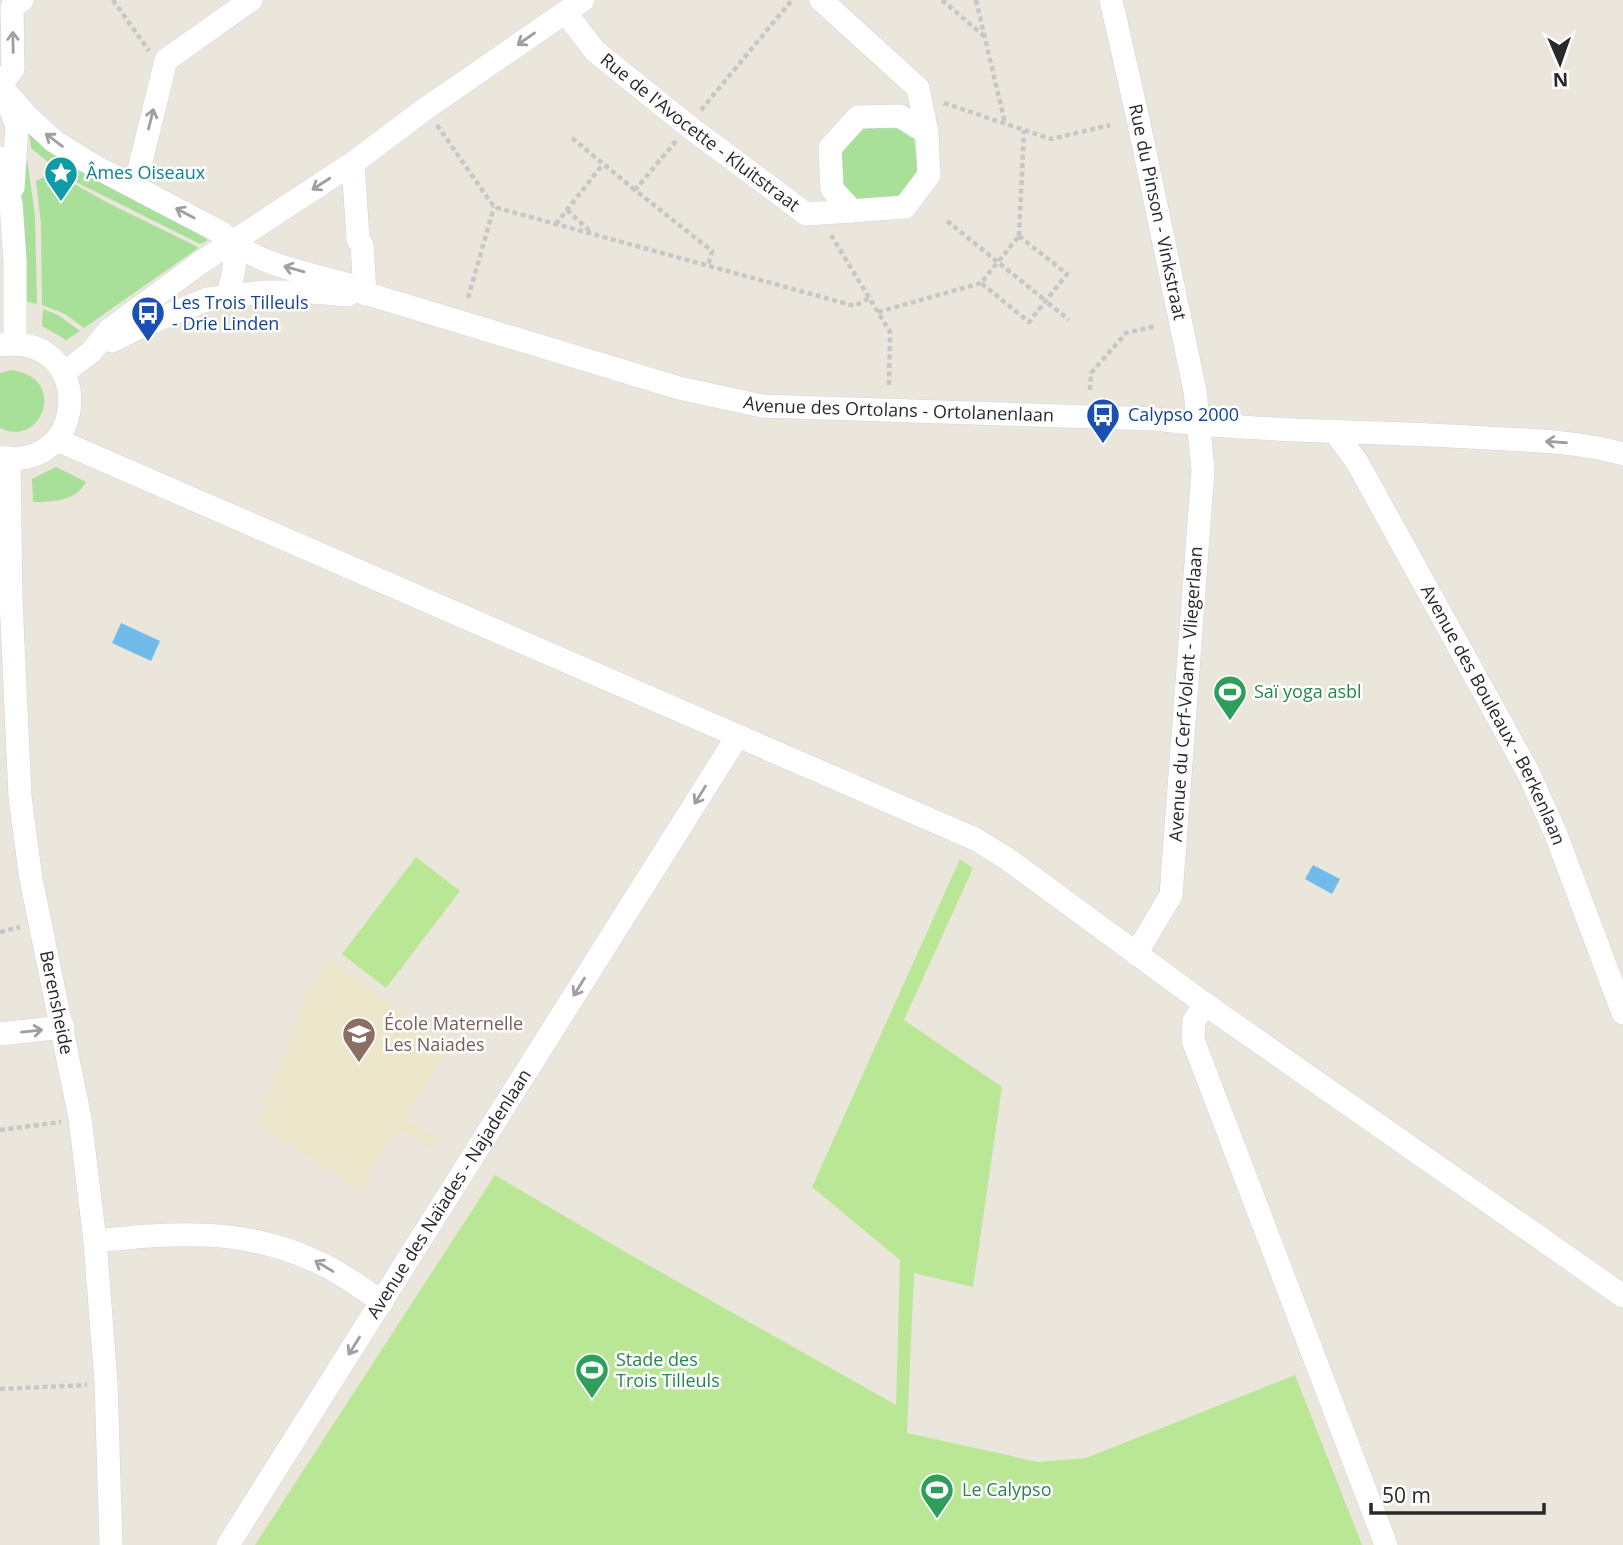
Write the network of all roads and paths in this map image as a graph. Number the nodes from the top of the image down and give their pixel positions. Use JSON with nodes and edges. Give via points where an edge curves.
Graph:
{"nodes":[{"id":1,"x":22,"y":0,"type":"edge"},
{"id":2,"x":113,"y":0,"type":"edge"},
{"id":3,"x":251,"y":0,"type":"edge"},
{"id":4,"x":821,"y":0,"type":"edge"},
{"id":5,"x":942,"y":0,"type":"edge"},
{"id":6,"x":976,"y":0,"type":"edge"},
{"id":7,"x":1111,"y":0,"type":"edge"},
{"id":8,"x":574,"y":6,"type":"edge"},
{"id":9,"x":984,"y":36,"type":"junction"},
{"id":10,"x":155,"y":60,"type":"dead end"},
{"id":11,"x":0,"y":85,"type":"edge"},
{"id":12,"x":921,"y":96,"type":"junction"},
{"id":13,"x":436,"y":124,"type":"dead end"},
{"id":14,"x":1005,"y":124,"type":"junction"},
{"id":15,"x":1110,"y":125,"type":"dead end"},
{"id":16,"x":1024,"y":130,"type":"junction"},
{"id":17,"x":927,"y":133,"type":"junction"},
{"id":18,"x":572,"y":138,"type":"dead end"},
{"id":19,"x":0,"y":158,"type":"edge"},
{"id":20,"x":353,"y":163,"type":"junction"},
{"id":21,"x":603,"y":164,"type":"junction"},
{"id":22,"x":135,"y":186,"type":"junction"},
{"id":23,"x":635,"y":190,"type":"dead end"},
{"id":24,"x":11,"y":204,"type":"junction"},
{"id":25,"x":494,"y":206,"type":"junction"},
{"id":26,"x":567,"y":210,"type":"junction"},
{"id":27,"x":852,"y":211,"type":"junction"},
{"id":28,"x":817,"y":214,"type":"junction"},
{"id":29,"x":947,"y":221,"type":"dead end"},
{"id":30,"x":556,"y":224,"type":"junction"},
{"id":31,"x":592,"y":234,"type":"junction"},
{"id":32,"x":1019,"y":236,"type":"junction"},
{"id":33,"x":233,"y":243,"type":"junction"},
{"id":34,"x":998,"y":262,"type":"junction"},
{"id":35,"x":200,"y":263,"type":"junction"},
{"id":36,"x":981,"y":283,"type":"junction"},
{"id":37,"x":361,"y":293,"type":"junction"},
{"id":38,"x":218,"y":297,"type":"junction"},
{"id":39,"x":468,"y":298,"type":"dead end"},
{"id":40,"x":869,"y":298,"type":"junction"},
{"id":41,"x":1047,"y":302,"type":"junction"},
{"id":42,"x":878,"y":312,"type":"junction"},
{"id":43,"x":1069,"y":320,"type":"dead end"},
{"id":44,"x":1156,"y":326,"type":"dead end"},
{"id":45,"x":8,"y":344,"type":"edge"},
{"id":46,"x":91,"y":352,"type":"junction"},
{"id":47,"x":65,"y":372,"type":"junction"},
{"id":48,"x":889,"y":385,"type":"dead end"},
{"id":49,"x":1090,"y":390,"type":"dead end"},
{"id":50,"x":1199,"y":425,"type":"junction"},
{"id":51,"x":1334,"y":431,"type":"junction"},
{"id":52,"x":57,"y":440,"type":"junction"},
{"id":53,"x":1623,"y":454,"type":"edge"},
{"id":54,"x":4,"y":458,"type":"edge"},
{"id":55,"x":6,"y":600,"type":"edge"},
{"id":56,"x":7,"y":710,"type":"edge"},
{"id":57,"x":737,"y":737,"type":"junction"},
{"id":58,"x":13,"y":929,"type":"dead end"},
{"id":59,"x":0,"y":932,"type":"edge"},
{"id":60,"x":1136,"y":954,"type":"junction"},
{"id":61,"x":1205,"y":1004,"type":"junction"},
{"id":62,"x":1623,"y":1013,"type":"edge"},
{"id":63,"x":63,"y":1027,"type":"junction"},
{"id":64,"x":0,"y":1034,"type":"edge"},
{"id":65,"x":62,"y":1122,"type":"dead end"},
{"id":66,"x":0,"y":1130,"type":"edge"},
{"id":67,"x":95,"y":1241,"type":"junction"},
{"id":68,"x":1623,"y":1296,"type":"edge"},
{"id":69,"x":382,"y":1302,"type":"junction"},
{"id":70,"x":90,"y":1385,"type":"dead end"},
{"id":71,"x":0,"y":1389,"type":"edge"},
{"id":72,"x":111,"y":1545,"type":"edge"},
{"id":73,"x":228,"y":1545,"type":"edge"},
{"id":74,"x":1386,"y":1545,"type":"edge"}],
"edges":[{"from":11,"to":1,"type":"street","one_way":true,"via":[[13,69],[12,7]]},
{"from":2,"to":10,"type":"path"},
{"from":22,"to":3,"type":"street","one_way":true,"via":[[166,60]]},
{"from":4,"to":12,"type":"street","via":[[918,88]]},
{"from":5,"to":9,"type":"path"},
{"from":6,"to":9,"type":"path"},
{"from":7,"to":50,"type":"street","name":"Rue du Pinson - Vinkstraat"},
{"from":8,"to":20,"type":"street","one_way":true},
{"from":8,"to":28,"type":"street","name":"Rue de l'Avocette - Kluitstraat","via":[[595,51],[806,214]]},
{"from":9,"to":14,"type":"path"},
{"from":22,"to":11,"type":"street","name":"Avenue des Ortolans - Ortolanenlaan","one_way":true,"via":[[54,141]]},
{"from":11,"to":24,"type":"street","via":[[17,125]]},
{"from":12,"to":14,"type":"path"},
{"from":12,"to":17,"type":"street"},
{"from":13,"to":25,"type":"path"},
{"from":14,"to":16,"type":"path"},
{"from":15,"to":16,"type":"path","via":[[1051,139]]},
{"from":16,"to":32,"type":"path"},
{"from":17,"to":27,"type":"street","via":[[929,175],[905,207]]},
{"from":17,"to":27,"type":"street","via":[[900,116],[858,117],[830,148],[831,189]]},
{"from":18,"to":21,"type":"path"},
{"from":19,"to":24,"type":"street"},
{"from":20,"to":33,"type":"street","one_way":true},
{"from":20,"to":37,"type":"street","via":[[362,244]]},
{"from":21,"to":23,"type":"path"},
{"from":21,"to":26,"type":"path"},
{"from":33,"to":22,"type":"street","name":"Avenue des Ortolans - Ortolanenlaan","one_way":true},
{"from":24,"to":45,"type":"street","via":[[15,262]]},
{"from":25,"to":30,"type":"path"},
{"from":25,"to":39,"type":"path"},
{"from":26,"to":30,"type":"path"},
{"from":26,"to":31,"type":"path"},
{"from":27,"to":28,"type":"street","name":"Rue de l'Avocette - Kluitstraat"},
{"from":28,"to":40,"type":"path"},
{"from":29,"to":34,"type":"path"},
{"from":30,"to":31,"type":"path"},
{"from":31,"to":40,"type":"path","via":[[855,306]]},
{"from":32,"to":34,"type":"path"},
{"from":32,"to":41,"type":"path","via":[[1067,274]]},
{"from":33,"to":35,"type":"street"},
{"from":37,"to":33,"type":"street","name":"Avenue des Ortolans - Ortolanenlaan","one_way":true,"via":[[346,284],[258,258]]},
{"from":33,"to":38,"type":"street","via":[[234,275]]},
{"from":34,"to":36,"type":"path"},
{"from":34,"to":41,"type":"path"},
{"from":35,"to":38,"type":"street","via":[[199,286]]},
{"from":35,"to":46,"type":"street","via":[[109,330]]},
{"from":36,"to":41,"type":"path","via":[[1028,322]]},
{"from":36,"to":42,"type":"path"},
{"from":37,"to":38,"type":"street","name":"Avenue des Ortolans - Ortolanenlaan","via":[[344,297],[263,292]]},
{"from":37,"to":50,"type":"street","name":"Avenue des Ortolans - Ortolanenlaan","via":[[679,388],[762,406],[1154,419]]},
{"from":38,"to":46,"type":"street","name":"Avenue des Ortolans - Ortolanenlaan","via":[[142,326]]},
{"from":40,"to":42,"type":"path"},
{"from":41,"to":43,"type":"path"},
{"from":42,"to":48,"type":"path","via":[[890,332]]},
{"from":44,"to":49,"type":"path","via":[[1126,333],[1091,373]]},
{"from":45,"to":47,"type":"street","via":[[36,347]]},
{"from":46,"to":47,"type":"street"},
{"from":47,"to":52,"type":"street","via":[[72,400]]},
{"from":50,"to":51,"type":"street","name":"Avenue des Ortolans - Ortolanenlaan"},
{"from":50,"to":60,"type":"street","name":"Avenue du Cerf-Volant - Vliegerlaan","via":[[1203,470],[1171,895]]},
{"from":53,"to":51,"type":"street","name":"Avenue des Ortolans - Ortolanenlaan","one_way":true,"via":[[1588,445]]},
{"from":51,"to":62,"type":"street","name":"Avenue des Bouleaux - Berkenlaan","via":[[1357,462],[1528,772],[1556,832]]},
{"from":52,"to":54,"type":"street","via":[[35,455]]},
{"from":52,"to":57,"type":"street"},
{"from":54,"to":55,"type":"street","name":"Berensheide"},
{"from":55,"to":56,"type":"street","name":"Berensheide"},
{"from":56,"to":63,"type":"street","name":"Berensheide","via":[[24,837]]},
{"from":57,"to":60,"type":"street","via":[[975,839]]},
{"from":57,"to":69,"type":"street","name":"Avenue des Naïades - Najadenlaan","one_way":true},
{"from":58,"to":59,"type":"path"},
{"from":60,"to":61,"type":"street"},
{"from":61,"to":68,"type":"street"},
{"from":61,"to":74,"type":"street","via":[[1194,1021],[1193,1041]]},
{"from":64,"to":63,"type":"street","one_way":true},
{"from":63,"to":67,"type":"street","name":"Berensheide"},
{"from":65,"to":66,"type":"path"},
{"from":69,"to":67,"type":"street","one_way":true,"via":[[314,1260],[240,1238],[184,1233]]},
{"from":67,"to":72,"type":"street","name":"Berensheide","via":[[106,1382]]},
{"from":69,"to":73,"type":"street","name":"Avenue des Naïades - Najadenlaan","one_way":true},
{"from":70,"to":71,"type":"path"}]}
